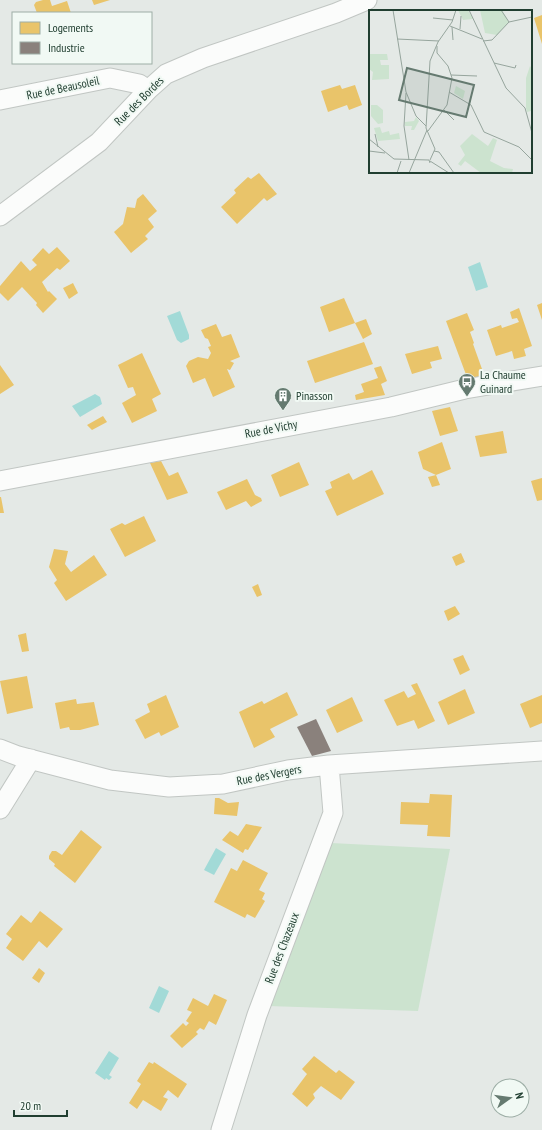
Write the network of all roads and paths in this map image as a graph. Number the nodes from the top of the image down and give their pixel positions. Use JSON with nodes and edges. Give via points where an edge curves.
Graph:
{"nodes":[{"id":1,"x":367,"y":0,"type":"edge"},
{"id":2,"x":148,"y":90,"type":"junction"},
{"id":3,"x":0,"y":100,"type":"edge"},
{"id":4,"x":0,"y":216,"type":"edge"},
{"id":5,"x":542,"y":376,"type":"edge"},
{"id":6,"x":0,"y":481,"type":"edge"},
{"id":7,"x":0,"y":749,"type":"edge"},
{"id":8,"x":542,"y":751,"type":"edge"},
{"id":9,"x":32,"y":759,"type":"junction"},
{"id":10,"x":329,"y":765,"type":"junction"},
{"id":11,"x":0,"y":809,"type":"edge"},
{"id":12,"x":222,"y":1130,"type":"edge"}],
"edges":[{"from":1,"to":2,"type":"street","name":"Rue des Bordes","via":[[203,58],[166,74]]},
{"from":2,"to":3,"type":"street","name":"Rue de Beausoleil","via":[[139,84],[110,78]]},
{"from":2,"to":4,"type":"street","name":"Rue des Bordes","via":[[99,142]]},
{"from":5,"to":6,"type":"street","name":"Rue de Vichy"},
{"from":7,"to":9,"type":"street","name":"Rue des Vergers"},
{"from":8,"to":10,"type":"street","name":"Rue des Vergers"},
{"from":9,"to":10,"type":"street","name":"Rue des Vergers","via":[[110,780],[169,787],[223,784],[288,770]]},
{"from":9,"to":11,"type":"street"},
{"from":10,"to":12,"type":"street","name":"Rue des Chazeaux","via":[[333,813],[257,1015]]}]}
